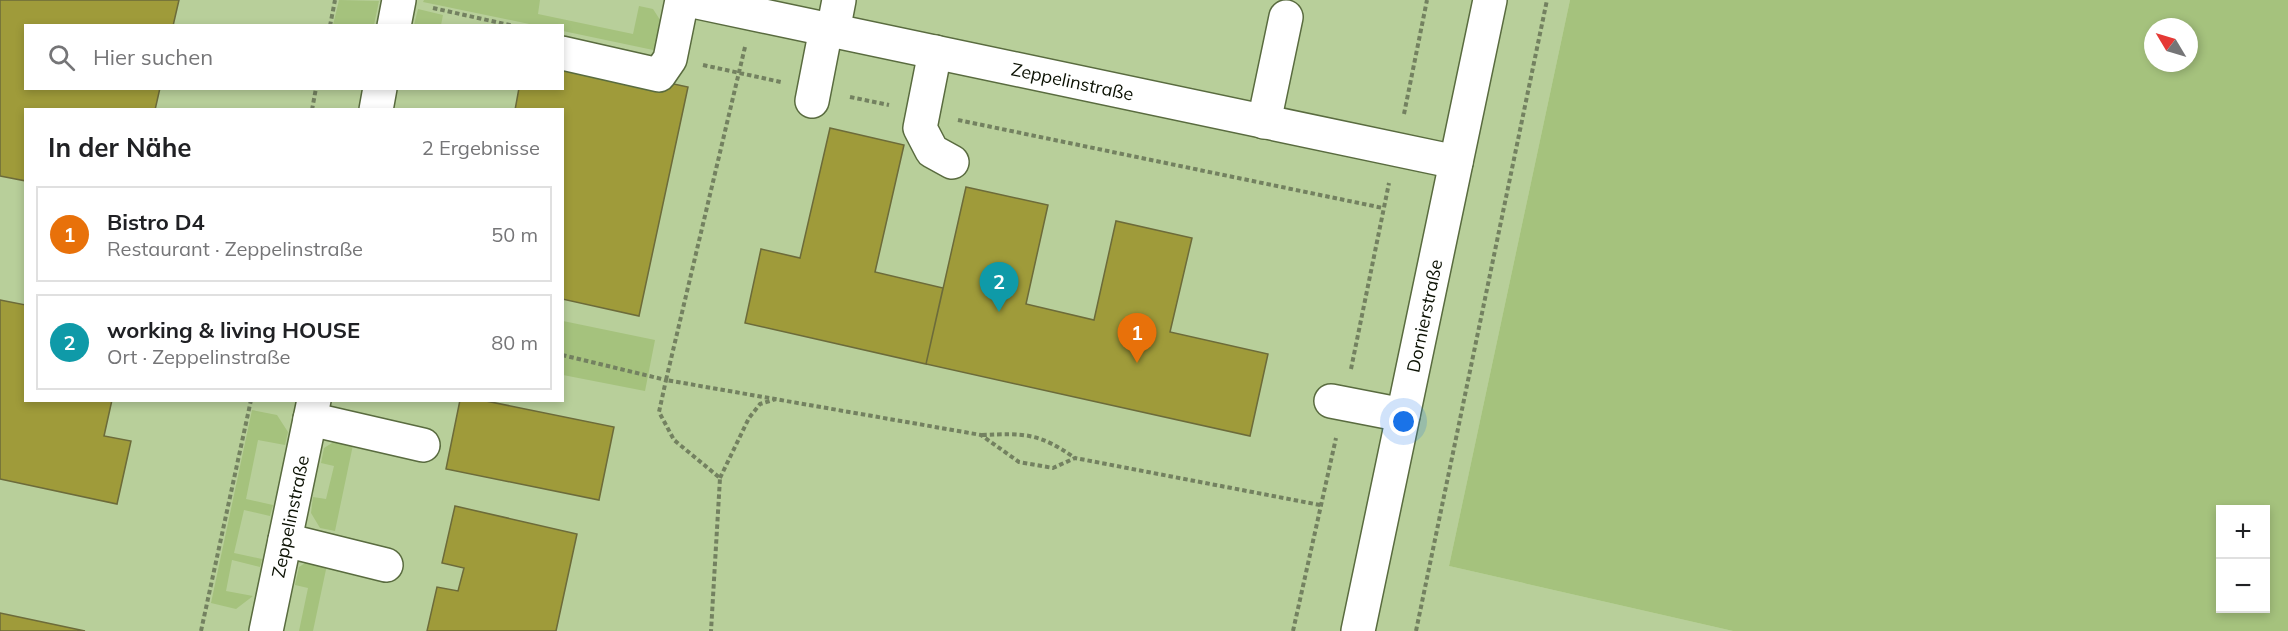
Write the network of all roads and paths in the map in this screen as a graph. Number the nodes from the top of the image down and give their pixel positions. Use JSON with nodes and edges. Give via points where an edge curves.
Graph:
{"nodes":[{"id":1,"x":335,"y":0,"type":"edge"},
{"id":2,"x":682,"y":0,"type":"edge"},
{"id":3,"x":688,"y":0,"type":"edge"},
{"id":4,"x":1427,"y":0,"type":"edge"},
{"id":5,"x":1490,"y":0,"type":"edge"},
{"id":6,"x":1547,"y":0,"type":"edge"},
{"id":7,"x":415,"y":4,"type":"edge"},
{"id":8,"x":754,"y":13,"type":"junction"},
{"id":9,"x":1286,"y":17,"type":"dead end"},
{"id":10,"x":833,"y":20,"type":"edge"},
{"id":11,"x":330,"y":24,"type":"edge"},
{"id":12,"x":396,"y":24,"type":"edge"},
{"id":13,"x":505,"y":24,"type":"edge"},
{"id":14,"x":935,"y":52,"type":"junction"},
{"id":15,"x":564,"y":53,"type":"edge"},
{"id":16,"x":670,"y":59,"type":"junction"},
{"id":17,"x":738,"y":72,"type":"junction"},
{"id":18,"x":316,"y":90,"type":"edge"},
{"id":19,"x":380,"y":90,"type":"edge"},
{"id":20,"x":813,"y":95,"type":"junction"},
{"id":21,"x":312,"y":108,"type":"edge"},
{"id":22,"x":376,"y":108,"type":"edge"},
{"id":23,"x":923,"y":112,"type":"junction"},
{"id":24,"x":1264,"y":122,"type":"junction"},
{"id":25,"x":1396,"y":149,"type":"junction"},
{"id":26,"x":952,"y":162,"type":"dead end"},
{"id":27,"x":1456,"y":162,"type":"junction"},
{"id":28,"x":1383,"y":208,"type":"junction"},
{"id":29,"x":564,"y":355,"type":"edge"},
{"id":30,"x":666,"y":380,"type":"junction"},
{"id":31,"x":777,"y":399,"type":"junction"},
{"id":32,"x":250,"y":402,"type":"edge"},
{"id":33,"x":1337,"y":403,"type":"junction"},
{"id":34,"x":312,"y":410,"type":"edge"},
{"id":35,"x":1403,"y":415,"type":"junction"},
{"id":36,"x":981,"y":435,"type":"junction"},
{"id":37,"x":423,"y":445,"type":"dead end"},
{"id":38,"x":1075,"y":458,"type":"junction"},
{"id":39,"x":720,"y":478,"type":"junction"},
{"id":40,"x":1320,"y":505,"type":"junction"},
{"id":41,"x":285,"y":540,"type":"junction"},
{"id":42,"x":386,"y":565,"type":"dead end"},
{"id":43,"x":201,"y":631,"type":"edge"},
{"id":44,"x":266,"y":631,"type":"edge"},
{"id":45,"x":711,"y":631,"type":"edge"},
{"id":46,"x":1293,"y":631,"type":"edge"},
{"id":47,"x":1358,"y":631,"type":"edge"},
{"id":48,"x":1416,"y":631,"type":"edge"}],
"edges":[{"from":1,"to":11,"type":"path"},
{"from":2,"to":16,"type":"street"},
{"from":3,"to":8,"type":"street","name":"Zeppelinstraße"},
{"from":4,"to":25,"type":"path"},
{"from":5,"to":27,"type":"street","name":"Dornierstraße"},
{"from":6,"to":48,"type":"path"},
{"from":7,"to":12,"type":"street"},
{"from":7,"to":13,"type":"path"},
{"from":8,"to":10,"type":"street","name":"Zeppelinstraße"},
{"from":8,"to":17,"type":"path"},
{"from":9,"to":24,"type":"street"},
{"from":10,"to":14,"type":"street","name":"Zeppelinstraße"},
{"from":10,"to":20,"type":"street"},
{"from":14,"to":23,"type":"street"},
{"from":14,"to":24,"type":"street","name":"Zeppelinstraße"},
{"from":15,"to":16,"type":"street","via":[[659,75]]},
{"from":16,"to":17,"type":"path"},
{"from":17,"to":20,"type":"path"},
{"from":17,"to":30,"type":"path"},
{"from":18,"to":21,"type":"path"},
{"from":19,"to":22,"type":"street"},
{"from":20,"to":23,"type":"path"},
{"from":23,"to":26,"type":"street","via":[[920,128],[932,151]]},
{"from":23,"to":28,"type":"path"},
{"from":24,"to":25,"type":"street","name":"Zeppelinstraße"},
{"from":25,"to":27,"type":"street","name":"Zeppelinstraße"},
{"from":25,"to":28,"type":"path"},
{"from":27,"to":35,"type":"street","name":"Dornierstraße"},
{"from":28,"to":33,"type":"path"},
{"from":29,"to":30,"type":"path"},
{"from":30,"to":31,"type":"path"},
{"from":30,"to":39,"type":"path","via":[[659,411],[674,440]]},
{"from":31,"to":36,"type":"path"},
{"from":31,"to":39,"type":"path","via":[[760,404],[749,418]]},
{"from":32,"to":43,"type":"path"},
{"from":33,"to":35,"type":"street"},
{"from":33,"to":40,"type":"path"},
{"from":34,"to":37,"type":"street"},
{"from":34,"to":41,"type":"street","name":"Zeppelinstraße"},
{"from":35,"to":47,"type":"street","name":"Dornierstraße"},
{"from":36,"to":38,"type":"path","via":[[1021,434],[1050,441]]},
{"from":36,"to":38,"type":"path","via":[[1019,462],[1053,468]]},
{"from":38,"to":40,"type":"path"},
{"from":39,"to":45,"type":"path"},
{"from":40,"to":46,"type":"path"},
{"from":41,"to":42,"type":"street"},
{"from":41,"to":44,"type":"street","name":"Zeppelinstraße"}]}
